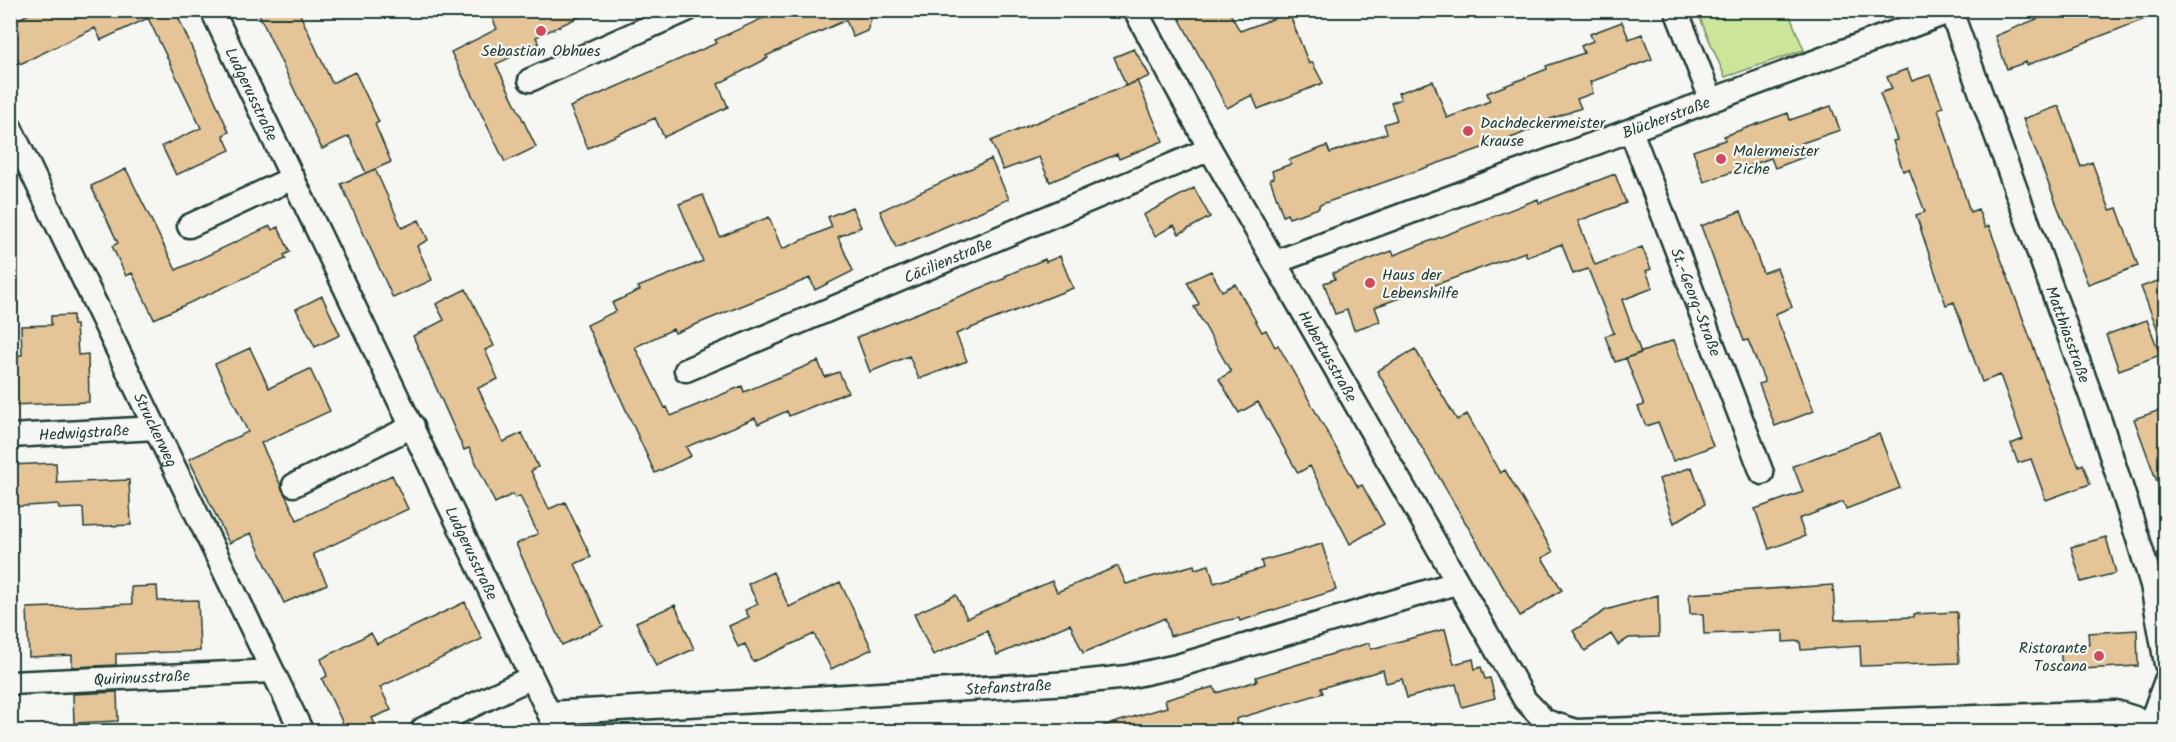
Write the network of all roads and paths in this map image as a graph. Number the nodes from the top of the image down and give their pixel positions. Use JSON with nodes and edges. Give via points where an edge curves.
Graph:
{"nodes":[{"id":1,"x":212,"y":10,"type":"edge"},
{"id":2,"x":687,"y":10,"type":"edge"},
{"id":3,"x":1135,"y":10,"type":"edge"},
{"id":4,"x":1676,"y":10,"type":"edge"},
{"id":5,"x":1953,"y":11,"type":"edge"},
{"id":6,"x":530,"y":80,"type":"dead end"},
{"id":7,"x":1711,"y":99,"type":"junction"},
{"id":8,"x":10,"y":127,"type":"edge"},
{"id":9,"x":1631,"y":131,"type":"junction"},
{"id":10,"x":1210,"y":149,"type":"junction"},
{"id":11,"x":19,"y":165,"type":"edge"},
{"id":12,"x":293,"y":178,"type":"junction"},
{"id":13,"x":189,"y":226,"type":"dead end"},
{"id":14,"x":1276,"y":262,"type":"junction"},
{"id":15,"x":686,"y":370,"type":"dead end"},
{"id":16,"x":413,"y":426,"type":"junction"},
{"id":17,"x":156,"y":428,"type":"junction"},
{"id":18,"x":10,"y":436,"type":"edge"},
{"id":19,"x":1762,"y":474,"type":"dead end"},
{"id":20,"x":294,"y":485,"type":"dead end"},
{"id":21,"x":1456,"y":583,"type":"junction"},
{"id":22,"x":2166,"y":664,"type":"edge"},
{"id":23,"x":272,"y":671,"type":"junction"},
{"id":24,"x":530,"y":678,"type":"junction"},
{"id":25,"x":2166,"y":680,"type":"edge"},
{"id":26,"x":10,"y":683,"type":"edge"},
{"id":27,"x":554,"y":722,"type":"edge"},
{"id":28,"x":2061,"y":723,"type":"edge"},
{"id":29,"x":423,"y":729,"type":"dead end"},
{"id":30,"x":2148,"y":731,"type":"edge"},
{"id":31,"x":302,"y":732,"type":"edge"}],
"edges":[{"from":1,"to":12,"type":"street","name":"Ludgerusstraße"},
{"from":2,"to":6,"type":"street"},
{"from":3,"to":10,"type":"street","name":"Hubertusstraße"},
{"from":4,"to":7,"type":"street"},
{"from":5,"to":7,"type":"street","name":"Blücherstraße"},
{"from":5,"to":22,"type":"street","name":"Matthiasstraße","via":[[2100,422],[2152,585]]},
{"from":7,"to":9,"type":"street","name":"Blücherstraße"},
{"from":8,"to":11,"type":"street","name":"Struckerweg"},
{"from":9,"to":14,"type":"street","name":"Blücherstraße"},
{"from":9,"to":19,"type":"street","name":"St.-Georg-Straße"},
{"from":10,"to":14,"type":"street","name":"Hubertusstraße"},
{"from":10,"to":15,"type":"street","name":"Cäcilienstraße"},
{"from":11,"to":17,"type":"street","name":"Struckerweg"},
{"from":12,"to":13,"type":"street"},
{"from":12,"to":16,"type":"street","name":"Ludgerusstraße"},
{"from":14,"to":21,"type":"street","name":"Hubertusstraße"},
{"from":16,"to":20,"type":"street"},
{"from":16,"to":24,"type":"street","name":"Ludgerusstraße"},
{"from":17,"to":18,"type":"street","name":"Hedwigstraße"},
{"from":17,"to":23,"type":"street","name":"Struckerweg"},
{"from":21,"to":27,"type":"street","name":"Stefanstraße","via":[[1177,666],[1127,677]]},
{"from":21,"to":28,"type":"street","name":"Hubertusstraße","via":[[1525,700],[1545,721],[1576,731]]},
{"from":23,"to":26,"type":"street","name":"Quirinusstraße"},
{"from":23,"to":31,"type":"street","name":"Struckerweg"},
{"from":24,"to":27,"type":"street","name":"Ludgerusstraße"},
{"from":24,"to":29,"type":"street"},
{"from":25,"to":30,"type":"street"},
{"from":28,"to":30,"type":"street","name":"Hubertusstraße","via":[[2116,712],[2135,718]]}]}
